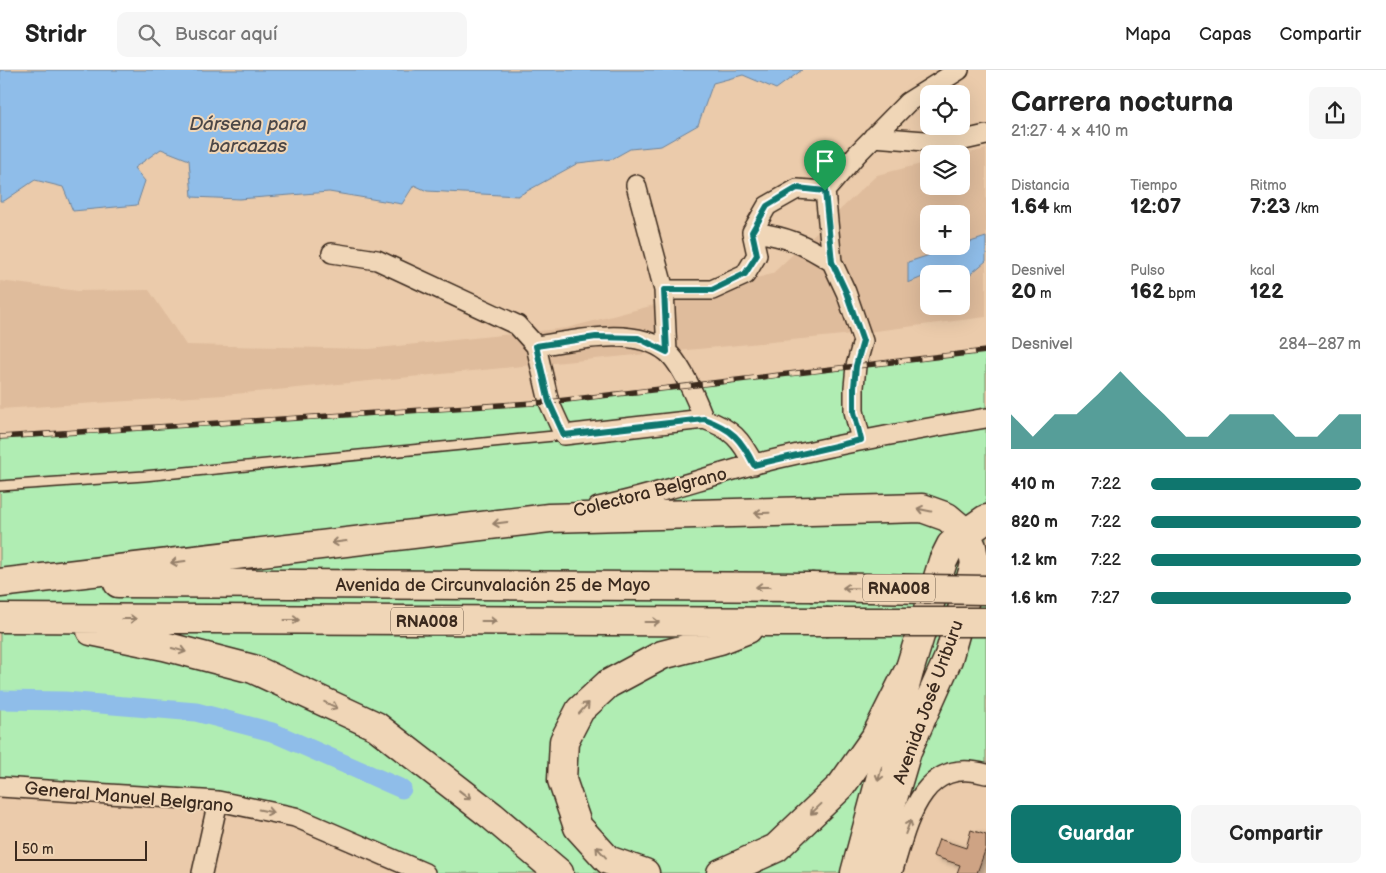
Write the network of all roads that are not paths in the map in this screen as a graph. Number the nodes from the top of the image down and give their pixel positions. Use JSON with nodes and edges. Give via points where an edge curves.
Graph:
{"nodes":[{"id":1,"x":959,"y":70,"type":"edge"},
{"id":2,"x":986,"y":135,"type":"edge"},
{"id":3,"x":873,"y":137,"type":"junction"},
{"id":4,"x":636,"y":185,"type":"dead end"},
{"id":5,"x":825,"y":191,"type":"junction"},
{"id":6,"x":752,"y":232,"type":"junction"},
{"id":7,"x":332,"y":253,"type":"dead end"},
{"id":8,"x":832,"y":262,"type":"junction"},
{"id":9,"x":664,"y":290,"type":"junction"},
{"id":10,"x":536,"y":346,"type":"junction"},
{"id":11,"x":667,"y":352,"type":"junction"},
{"id":12,"x":986,"y":418,"type":"edge"},
{"id":13,"x":704,"y":419,"type":"junction"},
{"id":14,"x":564,"y":435,"type":"junction"},
{"id":15,"x":861,"y":440,"type":"junction"},
{"id":16,"x":754,"y":465,"type":"junction"},
{"id":17,"x":0,"y":486,"type":"edge"},
{"id":18,"x":549,"y":518,"type":"junction"},
{"id":19,"x":976,"y":526,"type":"edge"},
{"id":20,"x":0,"y":583,"type":"edge"},
{"id":21,"x":986,"y":590,"type":"edge"},
{"id":22,"x":0,"y":618,"type":"edge"},
{"id":23,"x":28,"y":618,"type":"junction"},
{"id":24,"x":986,"y":622,"type":"edge"},
{"id":25,"x":765,"y":623,"type":"junction"},
{"id":26,"x":910,"y":668,"type":"junction"},
{"id":27,"x":986,"y":774,"type":"edge"},
{"id":28,"x":0,"y":787,"type":"edge"},
{"id":29,"x":218,"y":802,"type":"junction"},
{"id":30,"x":202,"y":873,"type":"edge"},
{"id":31,"x":425,"y":873,"type":"edge"},
{"id":32,"x":559,"y":873,"type":"edge"},
{"id":33,"x":644,"y":873,"type":"edge"},
{"id":34,"x":722,"y":873,"type":"edge"},
{"id":35,"x":856,"y":873,"type":"edge"},
{"id":36,"x":871,"y":873,"type":"edge"},
{"id":37,"x":892,"y":873,"type":"edge"}],
"edges":[{"from":1,"to":3,"type":"street","via":[[908,102]]},
{"from":2,"to":3,"type":"street","via":[[951,143]]},
{"from":3,"to":5,"type":"street"},
{"from":4,"to":9,"type":"street"},
{"from":5,"to":6,"type":"street","via":[[797,188],[767,206]]},
{"from":5,"to":8,"type":"street"},
{"from":6,"to":8,"type":"street","via":[[805,245]]},
{"from":6,"to":9,"type":"street","via":[[757,255],[745,274],[712,290]]},
{"from":7,"to":10,"type":"street","via":[[377,260],[517,325]]},
{"from":8,"to":15,"type":"street","via":[[863,341],[854,387],[854,412]]},
{"from":9,"to":11,"type":"street"},
{"from":10,"to":11,"type":"street","via":[[596,337],[638,338]]},
{"from":10,"to":14,"type":"street","via":[[549,402]]},
{"from":11,"to":13,"type":"street","via":[[691,387]]},
{"from":12,"to":15,"type":"street","name":"Colectora Belgrano"},
{"from":13,"to":14,"type":"street"},
{"from":13,"to":16,"type":"street","via":[[726,426],[744,444]]},
{"from":14,"to":17,"type":"lane","via":[[144,476]]},
{"from":15,"to":16,"type":"street","name":"Colectora Belgrano"},
{"from":16,"to":18,"type":"street","name":"Colectora Belgrano","via":[[646,498]]},
{"from":19,"to":18,"type":"main road","one_way":true,"via":[[922,508]]},
{"from":18,"to":20,"type":"main road","one_way":true},
{"from":19,"to":26,"type":"main road","name":"Avenida José Uriburu","via":[[951,545],[943,561]]},
{"from":19,"to":36,"type":"main road","name":"Avenida José Uriburu","via":[[972,547],[975,564],[948,659],[908,751]]},
{"from":21,"to":20,"type":"main road","name":"Avenida de Circunvalación 25 de Mayo","number":"RNA008","one_way":true,"bridge":true},
{"from":22,"to":23,"type":"main road","name":"Avenida de Circunvalación 25 de Mayo","number":"RNA008"},
{"from":23,"to":25,"type":"main road","name":"Avenida de Circunvalación 25 de Mayo","number":"RNA008","one_way":true},
{"from":23,"to":32,"type":"main road","number":"RNA008","one_way":true,"via":[[164,646],[252,669],[376,726]]},
{"from":24,"to":25,"type":"main road","name":"Avenida de Circunvalación 25 de Mayo","number":"RNA008","bridge":true},
{"from":33,"to":25,"type":"main road","one_way":true,"via":[[608,860],[578,827],[562,780],[564,741],[580,710],[608,684],[662,655],[720,640]]},
{"from":26,"to":34,"type":"main road","one_way":true,"via":[[876,738],[841,786],[776,848]]},
{"from":26,"to":35,"type":"main road","name":"Avenida José Uriburu","one_way":true},
{"from":37,"to":27,"type":"street","one_way":true,"via":[[916,806],[931,782],[952,772],[970,769]]},
{"from":28,"to":29,"type":"street","name":"General Manuel Belgrano"},
{"from":29,"to":30,"type":"street"},
{"from":29,"to":31,"type":"street","name":"General Manuel Belgrano","one_way":true,"via":[[295,817]]}]}
